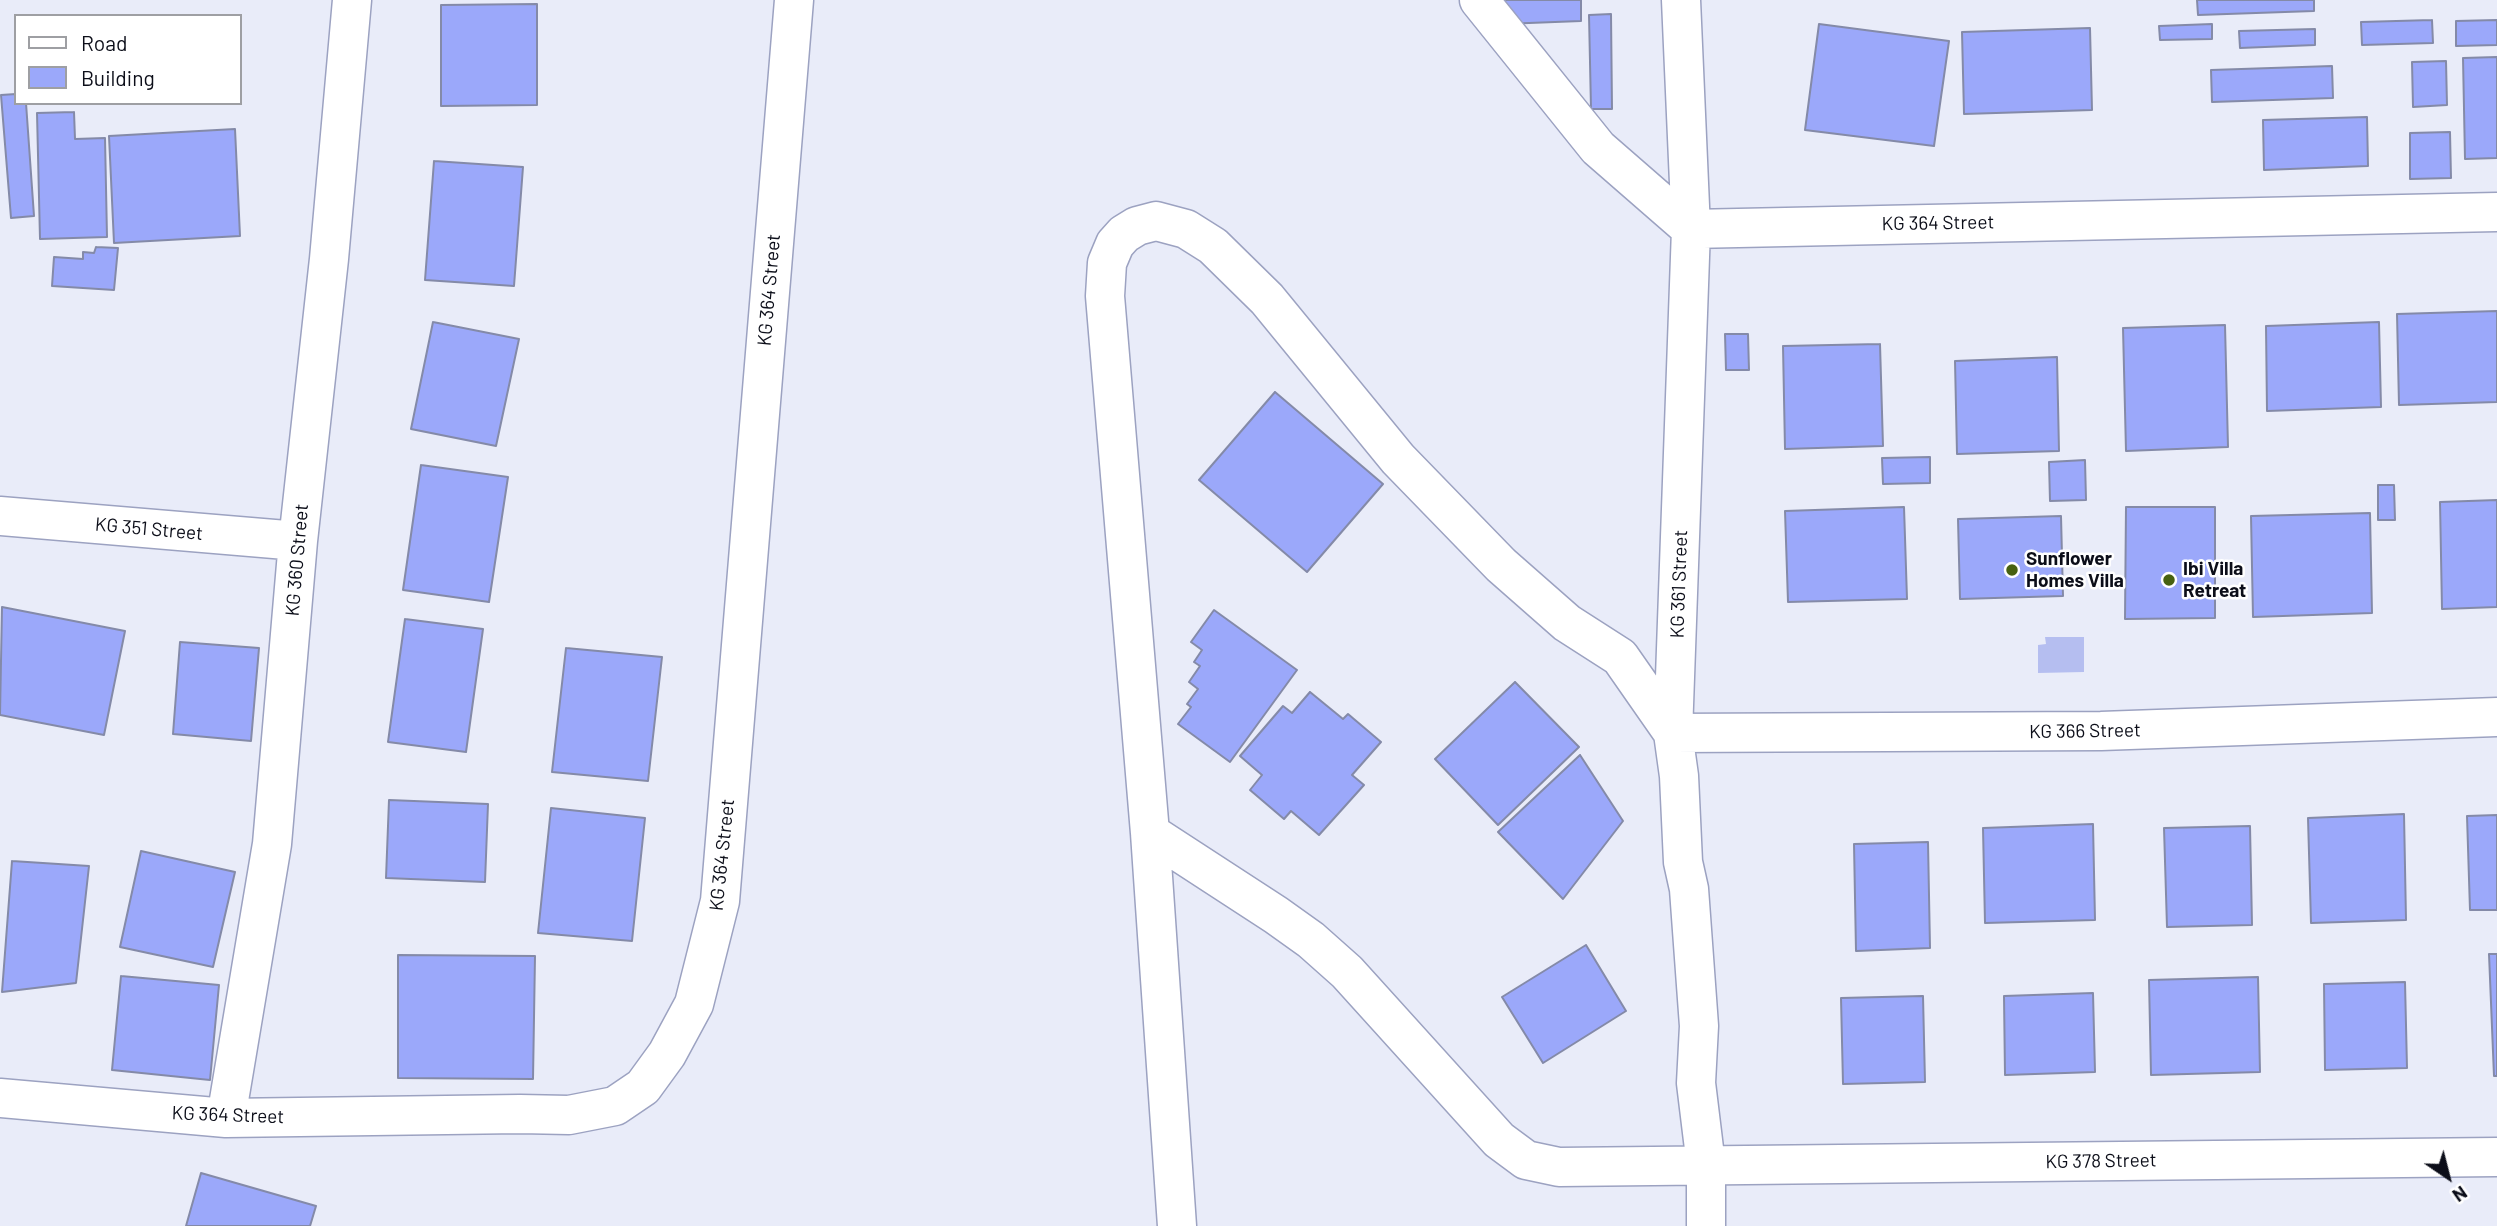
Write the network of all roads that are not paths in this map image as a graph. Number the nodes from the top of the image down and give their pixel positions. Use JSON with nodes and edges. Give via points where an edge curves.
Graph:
{"nodes":[{"id":1,"x":352,"y":0,"type":"edge"},
{"id":2,"x":794,"y":0,"type":"edge"},
{"id":3,"x":1479,"y":0,"type":"edge"},
{"id":4,"x":1681,"y":0,"type":"edge"},
{"id":5,"x":2497,"y":212,"type":"edge"},
{"id":6,"x":1691,"y":229,"type":"junction"},
{"id":7,"x":0,"y":516,"type":"edge"},
{"id":8,"x":298,"y":541,"type":"junction"},
{"id":9,"x":2497,"y":717,"type":"edge"},
{"id":10,"x":1674,"y":733,"type":"junction"},
{"id":11,"x":1150,"y":833,"type":"junction"},
{"id":12,"x":0,"y":1098,"type":"edge"},
{"id":13,"x":226,"y":1118,"type":"junction"},
{"id":14,"x":2497,"y":1157,"type":"edge"},
{"id":15,"x":1706,"y":1166,"type":"junction"},
{"id":16,"x":1177,"y":1226,"type":"edge"},
{"id":17,"x":1706,"y":1226,"type":"edge"}],
"edges":[{"from":1,"to":8,"type":"street","name":"KG 360 Street"},
{"from":2,"to":13,"type":"street","name":"KG 364 Street","via":[[720,901],[694,1004],[643,1087],[615,1106],[569,1115]]},
{"from":3,"to":6,"type":"street","via":[[1598,148]]},
{"from":4,"to":6,"type":"street","name":"KG 361 Street"},
{"from":5,"to":6,"type":"street","name":"KG 364 Street"},
{"from":6,"to":10,"type":"street","name":"KG 361 Street"},
{"from":7,"to":8,"type":"street","name":"KG 351 Street"},
{"from":8,"to":13,"type":"street","name":"KG 360 Street","via":[[272,844]]},
{"from":9,"to":10,"type":"street","name":"KG 366 Street","via":[[2101,732]]},
{"from":10,"to":11,"type":"street","via":[[1620,657],[1567,623],[1501,565],[1398,459],[1267,299],[1213,246],[1186,229],[1156,221],[1137,226],[1115,244],[1107,263],[1105,296]]},
{"from":10,"to":15,"type":"street","name":"KG 361 Street","via":[[1699,1026],[1696,1083]]},
{"from":11,"to":15,"type":"street","name":"KG 378 Street","via":[[1311,940],[1347,972],[1499,1140],[1526,1160],[1559,1167]]},
{"from":11,"to":16,"type":"street"},
{"from":12,"to":13,"type":"street","name":"KG 364 Street"},
{"from":14,"to":15,"type":"street","name":"KG 378 Street"},
{"from":15,"to":17,"type":"street","name":"KG 361 Street"}]}
